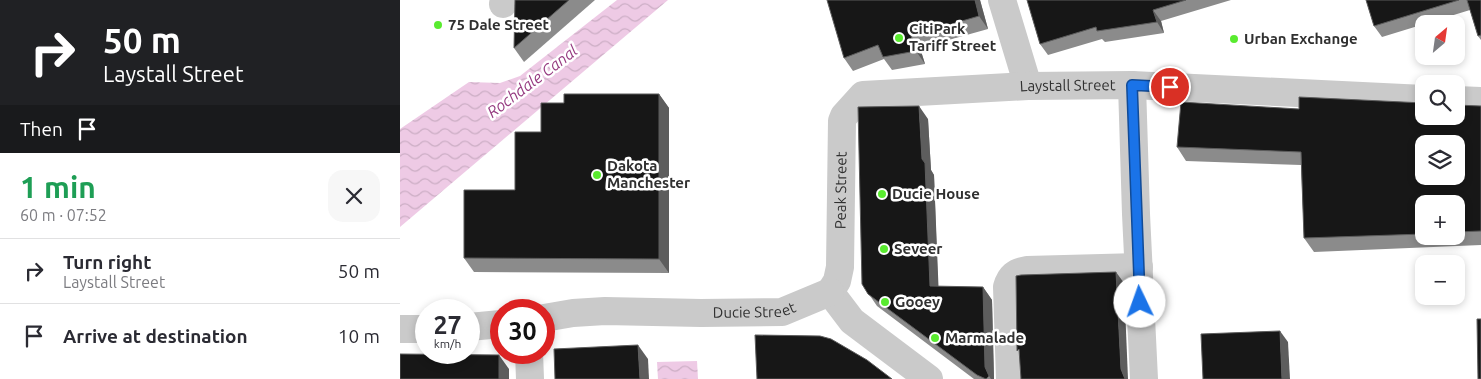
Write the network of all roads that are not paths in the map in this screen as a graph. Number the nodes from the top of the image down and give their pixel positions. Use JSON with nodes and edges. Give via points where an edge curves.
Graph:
{"nodes":[{"id":1,"x":1002,"y":0,"type":"edge"},
{"id":2,"x":1132,"y":85,"type":"junction"},
{"id":3,"x":1028,"y":86,"type":"junction"},
{"id":4,"x":863,"y":95,"type":"joint"},
{"id":5,"x":1415,"y":99,"type":"edge"},
{"id":6,"x":1465,"y":100,"type":"edge"},
{"id":7,"x":1481,"y":101,"type":"edge"},
{"id":8,"x":1139,"y":267,"type":"junction"},
{"id":9,"x":830,"y":292,"type":"junction"},
{"id":10,"x":555,"y":316,"type":"edge"},
{"id":11,"x":415,"y":329,"type":"edge"},
{"id":12,"x":400,"y":330,"type":"edge"},
{"id":13,"x":529,"y":364,"type":"edge"},
{"id":14,"x":530,"y":379,"type":"edge"},
{"id":15,"x":929,"y":379,"type":"edge"},
{"id":16,"x":1010,"y":379,"type":"edge"},
{"id":17,"x":1144,"y":379,"type":"edge"}],
"edges":[{"from":1,"to":3,"type":"street"},
{"from":2,"to":3,"type":"street","name":"Laystall Street"},
{"from":2,"to":5,"type":"street","name":"Laystall Street"},
{"from":2,"to":8,"type":"street"},
{"from":3,"to":4,"type":"street","name":"Laystall Street"},
{"from":4,"to":9,"type":"street","name":"Peak Street","via":[[842,122],[840,267],[837,282]]},
{"from":6,"to":7,"type":"street"},
{"from":8,"to":16,"type":"street","via":[[1015,273],[1007,287]]},
{"from":8,"to":17,"type":"street"},
{"from":9,"to":10,"type":"street","name":"Ducie Street","via":[[782,312],[605,311]]},
{"from":9,"to":15,"type":"street","via":[[852,321]]},
{"from":11,"to":12,"type":"street"},
{"from":13,"to":14,"type":"street"}]}
